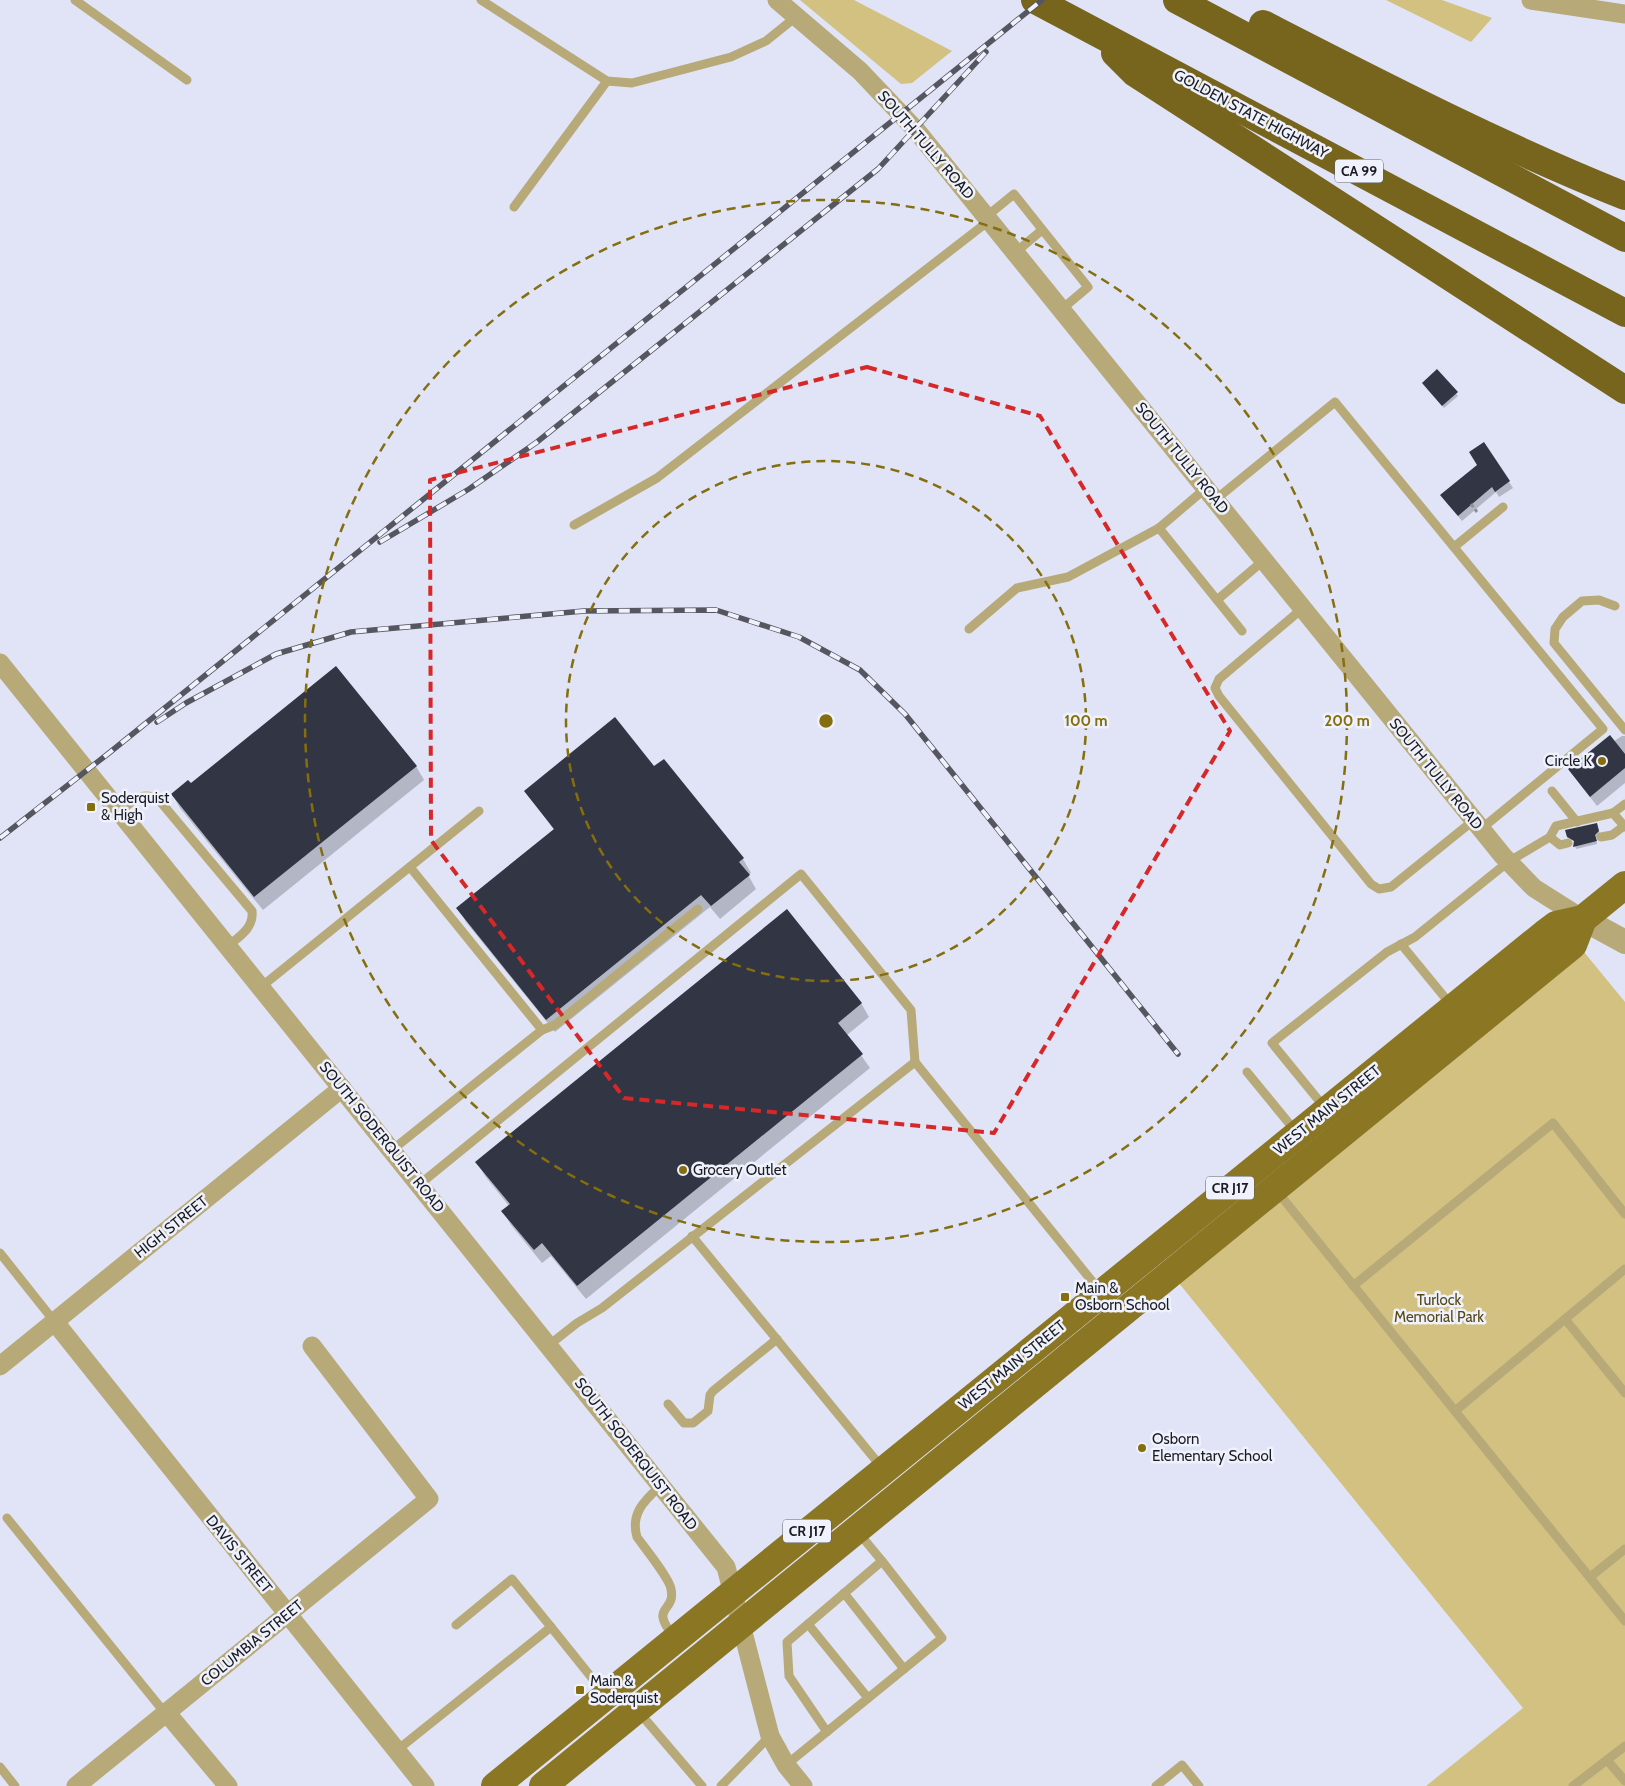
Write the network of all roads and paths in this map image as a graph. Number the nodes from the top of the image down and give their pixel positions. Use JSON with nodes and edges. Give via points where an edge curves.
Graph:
{"nodes":[{"id":1,"x":75,"y":0,"type":"edge"},
{"id":2,"x":481,"y":0,"type":"edge"},
{"id":3,"x":777,"y":0,"type":"edge"},
{"id":4,"x":1035,"y":0,"type":"edge"},
{"id":5,"x":1177,"y":0,"type":"edge"},
{"id":6,"x":1532,"y":0,"type":"edge"},
{"id":7,"x":1563,"y":3,"type":"edge"},
{"id":8,"x":1625,"y":14,"type":"edge"},
{"id":9,"x":798,"y":16,"type":"junction"},
{"id":10,"x":1213,"y":19,"type":"junction"},
{"id":11,"x":1093,"y":30,"type":"junction"},
{"id":12,"x":187,"y":80,"type":"dead end"},
{"id":13,"x":607,"y":81,"type":"junction"},
{"id":14,"x":1625,"y":196,"type":"edge"},
{"id":15,"x":514,"y":208,"type":"dead end"},
{"id":16,"x":989,"y":218,"type":"junction"},
{"id":17,"x":1042,"y":230,"type":"junction"},
{"id":18,"x":1625,"y":238,"type":"edge"},
{"id":19,"x":1016,"y":252,"type":"junction"},
{"id":20,"x":1062,"y":309,"type":"junction"},
{"id":21,"x":1625,"y":313,"type":"edge"},
{"id":22,"x":1625,"y":390,"type":"edge"},
{"id":23,"x":1211,"y":494,"type":"junction"},
{"id":24,"x":1503,"y":507,"type":"dead end"},
{"id":25,"x":574,"y":525,"type":"dead end"},
{"id":26,"x":1159,"y":528,"type":"junction"},
{"id":27,"x":1454,"y":547,"type":"junction"},
{"id":28,"x":1264,"y":560,"type":"junction"},
{"id":29,"x":1217,"y":600,"type":"junction"},
{"id":30,"x":1614,"y":606,"type":"dead end"},
{"id":31,"x":1303,"y":608,"type":"junction"},
{"id":32,"x":969,"y":629,"type":"dead end"},
{"id":33,"x":1242,"y":631,"type":"dead end"},
{"id":34,"x":0,"y":663,"type":"edge"},
{"id":35,"x":1625,"y":730,"type":"edge"},
{"id":36,"x":1552,"y":791,"type":"dead end"},
{"id":37,"x":1625,"y":804,"type":"edge"},
{"id":38,"x":480,"y":811,"type":"dead end"},
{"id":39,"x":119,"y":812,"type":"junction"},
{"id":40,"x":1613,"y":813,"type":"junction"},
{"id":41,"x":1577,"y":822,"type":"junction"},
{"id":42,"x":1477,"y":825,"type":"junction"},
{"id":43,"x":1625,"y":827,"type":"edge"},
{"id":44,"x":1550,"y":837,"type":"junction"},
{"id":45,"x":1601,"y":837,"type":"dead end"},
{"id":46,"x":1568,"y":843,"type":"dead end"},
{"id":47,"x":1508,"y":862,"type":"junction"},
{"id":48,"x":410,"y":867,"type":"junction"},
{"id":49,"x":1625,"y":885,"type":"edge"},
{"id":50,"x":698,"y":908,"type":"dead end"},
{"id":51,"x":1583,"y":919,"type":"junction"},
{"id":52,"x":1625,"y":942,"type":"edge"},
{"id":53,"x":1401,"y":944,"type":"junction"},
{"id":54,"x":228,"y":946,"type":"junction"},
{"id":55,"x":261,"y":987,"type":"junction"},
{"id":56,"x":1453,"y":1007,"type":"junction"},
{"id":57,"x":542,"y":1030,"type":"junction"},
{"id":58,"x":915,"y":1062,"type":"junction"},
{"id":59,"x":1247,"y":1072,"type":"dead end"},
{"id":60,"x":342,"y":1088,"type":"junction"},
{"id":61,"x":1326,"y":1110,"type":"junction"},
{"id":62,"x":1307,"y":1145,"type":"junction"},
{"id":63,"x":392,"y":1150,"type":"junction"},
{"id":64,"x":420,"y":1184,"type":"junction"},
{"id":65,"x":1275,"y":1189,"type":"junction"},
{"id":66,"x":1625,"y":1214,"type":"edge"},
{"id":67,"x":692,"y":1236,"type":"junction"},
{"id":68,"x":0,"y":1253,"type":"edge"},
{"id":69,"x":1625,"y":1269,"type":"edge"},
{"id":70,"x":1353,"y":1286,"type":"junction"},
{"id":71,"x":1102,"y":1293,"type":"junction"},
{"id":72,"x":1565,"y":1319,"type":"junction"},
{"id":73,"x":54,"y":1321,"type":"junction"},
{"id":74,"x":777,"y":1339,"type":"junction"},
{"id":75,"x":549,"y":1345,"type":"junction"},
{"id":76,"x":312,"y":1346,"type":"dead end"},
{"id":77,"x":0,"y":1366,"type":"edge"},
{"id":78,"x":1625,"y":1393,"type":"edge"},
{"id":79,"x":668,"y":1404,"type":"dead end"},
{"id":80,"x":1455,"y":1411,"type":"junction"},
{"id":81,"x":883,"y":1469,"type":"junction"},
{"id":82,"x":661,"y":1485,"type":"junction"},
{"id":83,"x":7,"y":1518,"type":"dead end"},
{"id":84,"x":856,"y":1530,"type":"junction"},
{"id":85,"x":1625,"y":1549,"type":"edge"},
{"id":86,"x":882,"y":1561,"type":"junction"},
{"id":87,"x":1590,"y":1577,"type":"junction"},
{"id":88,"x":844,"y":1593,"type":"junction"},
{"id":89,"x":732,"y":1594,"type":"junction"},
{"id":90,"x":287,"y":1614,"type":"junction"},
{"id":91,"x":1625,"y":1621,"type":"edge"},
{"id":92,"x":808,"y":1624,"type":"junction"},
{"id":93,"x":456,"y":1625,"type":"dead end"},
{"id":94,"x":739,"y":1625,"type":"junction"},
{"id":95,"x":550,"y":1627,"type":"junction"},
{"id":96,"x":676,"y":1639,"type":"junction"},
{"id":97,"x":904,"y":1669,"type":"junction"},
{"id":98,"x":606,"y":1695,"type":"junction"},
{"id":99,"x":868,"y":1698,"type":"junction"},
{"id":100,"x":636,"y":1709,"type":"junction"},
{"id":101,"x":166,"y":1713,"type":"junction"},
{"id":102,"x":827,"y":1732,"type":"junction"},
{"id":103,"x":770,"y":1736,"type":"junction"},
{"id":104,"x":1625,"y":1746,"type":"edge"},
{"id":105,"x":396,"y":1750,"type":"junction"},
{"id":106,"x":1607,"y":1760,"type":"junction"},
{"id":107,"x":786,"y":1765,"type":"junction"},
{"id":108,"x":0,"y":1768,"type":"edge"},
{"id":109,"x":1625,"y":1782,"type":"edge"},
{"id":110,"x":15,"y":1786,"type":"edge"},
{"id":111,"x":76,"y":1786,"type":"edge"},
{"id":112,"x":228,"y":1786,"type":"edge"},
{"id":113,"x":425,"y":1786,"type":"edge"},
{"id":114,"x":495,"y":1786,"type":"edge"},
{"id":115,"x":543,"y":1786,"type":"edge"},
{"id":116,"x":702,"y":1786,"type":"edge"},
{"id":117,"x":721,"y":1786,"type":"edge"},
{"id":118,"x":803,"y":1786,"type":"edge"},
{"id":119,"x":1156,"y":1786,"type":"edge"},
{"id":120,"x":1199,"y":1786,"type":"edge"},
{"id":121,"x":1573,"y":1786,"type":"edge"}],
"edges":[{"from":1,"to":12,"type":"lane"},
{"from":2,"to":13,"type":"lane"},
{"from":3,"to":9,"type":"street","name":"SOUTH TULLY ROAD"},
{"from":4,"to":11,"type":"highway","name":"GOLDEN STATE HIGHWAY","number":"CA 99"},
{"from":5,"to":10,"type":"highway"},
{"from":6,"to":7,"type":"street"},
{"from":7,"to":8,"type":"street"},
{"from":9,"to":13,"type":"lane","via":[[766,41],[731,57],[632,83]]},
{"from":9,"to":16,"type":"street","name":"SOUTH TULLY ROAD","via":[[884,94]]},
{"from":10,"to":14,"type":"highway","via":[[1248,17],[1471,130]]},
{"from":10,"to":18,"type":"highway"},
{"from":11,"to":21,"type":"highway","name":"GOLDEN STATE HIGHWAY","number":"CA 99"},
{"from":11,"to":22,"type":"highway","via":[[1135,73]]},
{"from":13,"to":15,"type":"lane"},
{"from":16,"to":17,"type":"lane","via":[[1014,194]]},
{"from":16,"to":19,"type":"street","name":"SOUTH TULLY ROAD"},
{"from":16,"to":25,"type":"lane","via":[[657,478]]},
{"from":17,"to":19,"type":"lane"},
{"from":17,"to":20,"type":"lane","via":[[1088,287]]},
{"from":19,"to":20,"type":"street","name":"SOUTH TULLY ROAD"},
{"from":20,"to":23,"type":"street","name":"SOUTH TULLY ROAD"},
{"from":23,"to":26,"type":"lane"},
{"from":23,"to":27,"type":"lane","via":[[1335,402]]},
{"from":23,"to":28,"type":"street","name":"SOUTH TULLY ROAD"},
{"from":24,"to":27,"type":"lane"},
{"from":26,"to":29,"type":"lane"},
{"from":26,"to":32,"type":"lane","via":[[1068,577],[1016,588]]},
{"from":27,"to":42,"type":"lane","via":[[1603,729]]},
{"from":28,"to":29,"type":"lane"},
{"from":28,"to":31,"type":"street","name":"SOUTH TULLY ROAD"},
{"from":29,"to":33,"type":"lane"},
{"from":30,"to":35,"type":"lane","via":[[1599,600],[1582,602],[1562,617],[1555,629],[1554,643]]},
{"from":31,"to":42,"type":"street","name":"SOUTH TULLY ROAD"},
{"from":31,"to":42,"type":"lane","via":[[1219,679],[1215,688],[1219,696],[1371,884],[1380,889],[1391,887]]},
{"from":34,"to":39,"type":"street","name":"SOUTH SODERQUIST ROAD"},
{"from":36,"to":41,"type":"lane"},
{"from":37,"to":40,"type":"lane"},
{"from":38,"to":48,"type":"lane"},
{"from":39,"to":54,"type":"street","name":"SOUTH SODERQUIST ROAD"},
{"from":39,"to":54,"type":"lane","via":[[143,795],[159,800],[252,911],[253,920],[249,928]]},
{"from":40,"to":41,"type":"lane"},
{"from":40,"to":43,"type":"lane"},
{"from":41,"to":44,"type":"lane","via":[[1556,826]]},
{"from":42,"to":47,"type":"street","name":"SOUTH TULLY ROAD"},
{"from":43,"to":45,"type":"lane","via":[[1612,836]]},
{"from":44,"to":46,"type":"lane","via":[[1560,845]]},
{"from":44,"to":47,"type":"lane"},
{"from":47,"to":51,"type":"street","name":"SOUTH TULLY ROAD","via":[[1534,888]]},
{"from":47,"to":53,"type":"lane","via":[[1415,937]]},
{"from":48,"to":55,"type":"lane"},
{"from":48,"to":57,"type":"lane"},
{"from":49,"to":51,"type":"main road","name":"WEST MAIN STREET","number":"CR J17"},
{"from":50,"to":57,"type":"lane","via":[[556,1024]]},
{"from":51,"to":52,"type":"street"},
{"from":51,"to":56,"type":"main road","name":"WEST MAIN STREET","number":"CR J17","via":[[1556,924]]},
{"from":51,"to":62,"type":"main road","name":"WEST MAIN STREET","number":"CR J17","via":[[1573,945]]},
{"from":53,"to":56,"type":"lane"},
{"from":53,"to":61,"type":"lane","via":[[1272,1044]]},
{"from":54,"to":55,"type":"street","name":"SOUTH SODERQUIST ROAD"},
{"from":55,"to":60,"type":"street","name":"SOUTH SODERQUIST ROAD"},
{"from":56,"to":61,"type":"main road","name":"WEST MAIN STREET","number":"CR J17"},
{"from":57,"to":63,"type":"lane"},
{"from":58,"to":64,"type":"lane","via":[[912,1010],[801,874]]},
{"from":58,"to":67,"type":"lane"},
{"from":58,"to":71,"type":"lane"},
{"from":59,"to":62,"type":"lane"},
{"from":60,"to":63,"type":"street","name":"SOUTH SODERQUIST ROAD"},
{"from":60,"to":73,"type":"street","name":"HIGH STREET"},
{"from":61,"to":62,"type":"main road","name":"WEST MAIN STREET","number":"CR J17"},
{"from":62,"to":65,"type":"main road","name":"WEST MAIN STREET","number":"CR J17"},
{"from":62,"to":71,"type":"main road","name":"WEST MAIN STREET","number":"CR J17"},
{"from":63,"to":64,"type":"street","name":"SOUTH SODERQUIST ROAD"},
{"from":64,"to":75,"type":"street","name":"SOUTH SODERQUIST ROAD"},
{"from":65,"to":70,"type":"lane"},
{"from":65,"to":84,"type":"main road","name":"WEST MAIN STREET","number":"CR J17"},
{"from":66,"to":70,"type":"lane","via":[[1553,1123]]},
{"from":67,"to":74,"type":"lane"},
{"from":67,"to":75,"type":"lane","via":[[602,1308]]},
{"from":68,"to":73,"type":"lane"},
{"from":69,"to":72,"type":"lane"},
{"from":70,"to":80,"type":"lane"},
{"from":71,"to":81,"type":"main road","name":"WEST MAIN STREET","number":"CR J17"},
{"from":72,"to":78,"type":"lane"},
{"from":72,"to":80,"type":"lane"},
{"from":73,"to":77,"type":"street","name":"HIGH STREET"},
{"from":73,"to":90,"type":"street","name":"DAVIS STREET"},
{"from":74,"to":79,"type":"lane","via":[[713,1391],[708,1411],[693,1423],[684,1423]]},
{"from":74,"to":81,"type":"lane"},
{"from":75,"to":82,"type":"street","name":"SOUTH SODERQUIST ROAD"},
{"from":76,"to":90,"type":"street","name":"COLUMBIA STREET","via":[[428,1499]]},
{"from":80,"to":87,"type":"lane"},
{"from":81,"to":89,"type":"main road","name":"WEST MAIN STREET","number":"CR J17"},
{"from":82,"to":89,"type":"street","name":"SOUTH SODERQUIST ROAD","via":[[726,1567]]},
{"from":82,"to":96,"type":"lane","via":[[641,1504],[635,1516],[635,1528],[637,1537],[671,1587],[670,1600],[661,1614]]},
{"from":83,"to":101,"type":"lane"},
{"from":84,"to":86,"type":"lane"},
{"from":84,"to":94,"type":"main road","name":"WEST MAIN STREET","number":"CR J17"},
{"from":85,"to":87,"type":"lane"},
{"from":86,"to":88,"type":"lane"},
{"from":86,"to":97,"type":"lane","via":[[942,1638]]},
{"from":87,"to":91,"type":"lane"},
{"from":88,"to":92,"type":"lane"},
{"from":88,"to":97,"type":"lane"},
{"from":89,"to":94,"type":"street","name":"SOUTH SODERQUIST ROAD"},
{"from":89,"to":96,"type":"main road","name":"WEST MAIN STREET","number":"CR J17"},
{"from":90,"to":101,"type":"street","name":"COLUMBIA STREET"},
{"from":90,"to":105,"type":"street","name":"DAVIS STREET"},
{"from":92,"to":99,"type":"lane"},
{"from":92,"to":102,"type":"lane","via":[[787,1642],[788,1676]]},
{"from":93,"to":95,"type":"lane","via":[[512,1579]]},
{"from":94,"to":100,"type":"main road","name":"WEST MAIN STREET","number":"CR J17"},
{"from":94,"to":103,"type":"street","name":"SOUTH SODERQUIST ROAD"},
{"from":95,"to":98,"type":"lane"},
{"from":95,"to":105,"type":"lane"},
{"from":96,"to":98,"type":"main road","name":"WEST MAIN STREET","number":"CR J17"},
{"from":97,"to":99,"type":"lane"},
{"from":98,"to":114,"type":"main road","name":"WEST MAIN STREET","number":"CR J17"},
{"from":99,"to":102,"type":"lane"},
{"from":100,"to":115,"type":"main road","name":"WEST MAIN STREET","number":"CR J17"},
{"from":100,"to":116,"type":"lane"},
{"from":101,"to":111,"type":"street","name":"COLUMBIA STREET"},
{"from":101,"to":112,"type":"street"},
{"from":102,"to":107,"type":"lane"},
{"from":103,"to":107,"type":"street","name":"SOUTH SODERQUIST ROAD"},
{"from":103,"to":117,"type":"lane"},
{"from":104,"to":106,"type":"lane"},
{"from":105,"to":113,"type":"street","name":"DAVIS STREET"},
{"from":106,"to":109,"type":"lane"},
{"from":106,"to":121,"type":"lane"},
{"from":107,"to":118,"type":"street","name":"SOUTH SODERQUIST ROAD"},
{"from":108,"to":110,"type":"lane"},
{"from":119,"to":120,"type":"lane","via":[[1182,1765]]}]}
